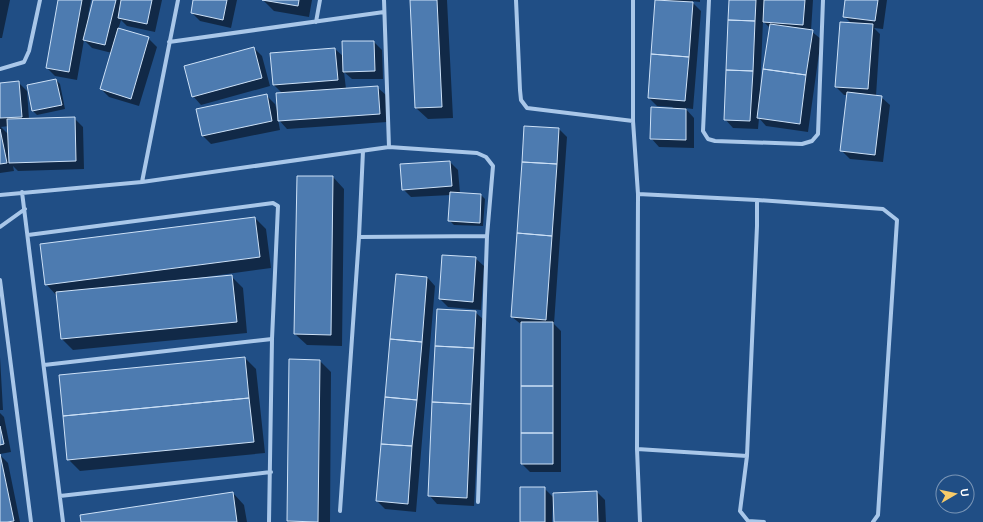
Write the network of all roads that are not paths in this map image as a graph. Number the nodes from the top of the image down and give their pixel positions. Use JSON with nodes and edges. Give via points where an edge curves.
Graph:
{"nodes":[{"id":1,"x":40,"y":0,"type":"edge"},
{"id":2,"x":178,"y":0,"type":"edge"},
{"id":3,"x":320,"y":0,"type":"edge"},
{"id":4,"x":384,"y":0,"type":"edge"},
{"id":5,"x":516,"y":0,"type":"edge"},
{"id":6,"x":633,"y":0,"type":"edge"},
{"id":7,"x":709,"y":0,"type":"edge"},
{"id":8,"x":823,"y":0,"type":"edge"},
{"id":9,"x":384,"y":12,"type":"junction"},
{"id":10,"x":316,"y":22,"type":"junction"},
{"id":11,"x":169,"y":42,"type":"junction"},
{"id":12,"x":0,"y":69,"type":"edge"},
{"id":13,"x":633,"y":121,"type":"junction"},
{"id":14,"x":389,"y":148,"type":"junction"},
{"id":15,"x":363,"y":151,"type":"junction"},
{"id":16,"x":142,"y":182,"type":"junction"},
{"id":17,"x":22,"y":192,"type":"junction"},
{"id":18,"x":638,"y":194,"type":"junction"},
{"id":19,"x":0,"y":195,"type":"edge"},
{"id":20,"x":757,"y":200,"type":"junction"},
{"id":21,"x":25,"y":209,"type":"junction"},
{"id":22,"x":0,"y":227,"type":"edge"},
{"id":23,"x":28,"y":235,"type":"junction"},
{"id":24,"x":487,"y":236,"type":"junction"},
{"id":25,"x":359,"y":237,"type":"junction"},
{"id":26,"x":0,"y":280,"type":"edge"},
{"id":27,"x":272,"y":339,"type":"junction"},
{"id":28,"x":44,"y":365,"type":"junction"},
{"id":29,"x":637,"y":449,"type":"junction"},
{"id":30,"x":747,"y":456,"type":"junction"},
{"id":31,"x":271,"y":472,"type":"junction"},
{"id":32,"x":60,"y":496,"type":"junction"},
{"id":33,"x":478,"y":502,"type":"dead end"},
{"id":34,"x":340,"y":511,"type":"dead end"},
{"id":35,"x":31,"y":522,"type":"edge"},
{"id":36,"x":63,"y":522,"type":"edge"},
{"id":37,"x":269,"y":522,"type":"edge"},
{"id":38,"x":640,"y":522,"type":"edge"},
{"id":39,"x":764,"y":522,"type":"edge"},
{"id":40,"x":873,"y":522,"type":"edge"}],
"edges":[{"from":1,"to":12,"type":"street","via":[[30,50],[24,62]]},
{"from":2,"to":11,"type":"street"},
{"from":3,"to":10,"type":"street"},
{"from":4,"to":9,"type":"street"},
{"from":5,"to":13,"type":"street","via":[[521,100],[527,108]]},
{"from":6,"to":13,"type":"street"},
{"from":7,"to":8,"type":"street","via":[[703,131],[708,139],[802,144],[812,141],[818,134]]},
{"from":9,"to":10,"type":"street"},
{"from":9,"to":14,"type":"street"},
{"from":10,"to":11,"type":"street"},
{"from":11,"to":16,"type":"street"},
{"from":13,"to":18,"type":"street"},
{"from":14,"to":15,"type":"street"},
{"from":14,"to":24,"type":"street","via":[[477,154],[486,157],[493,166]]},
{"from":15,"to":16,"type":"street"},
{"from":15,"to":25,"type":"street"},
{"from":16,"to":17,"type":"street"},
{"from":17,"to":19,"type":"street"},
{"from":17,"to":21,"type":"street"},
{"from":18,"to":20,"type":"street"},
{"from":18,"to":29,"type":"street"},
{"from":20,"to":30,"type":"street"},
{"from":20,"to":40,"type":"street","via":[[883,209],[897,220],[878,515]]},
{"from":21,"to":22,"type":"street"},
{"from":21,"to":23,"type":"street"},
{"from":23,"to":27,"type":"street","via":[[273,203],[279,210]]},
{"from":23,"to":28,"type":"street"},
{"from":24,"to":25,"type":"street"},
{"from":24,"to":33,"type":"street"},
{"from":25,"to":34,"type":"street"},
{"from":26,"to":35,"type":"street"},
{"from":27,"to":28,"type":"street"},
{"from":27,"to":31,"type":"street"},
{"from":28,"to":32,"type":"street"},
{"from":29,"to":30,"type":"street"},
{"from":29,"to":38,"type":"street"},
{"from":30,"to":39,"type":"street","via":[[740,511],[748,521]]},
{"from":31,"to":32,"type":"street"},
{"from":31,"to":37,"type":"street"},
{"from":32,"to":36,"type":"street"}]}
